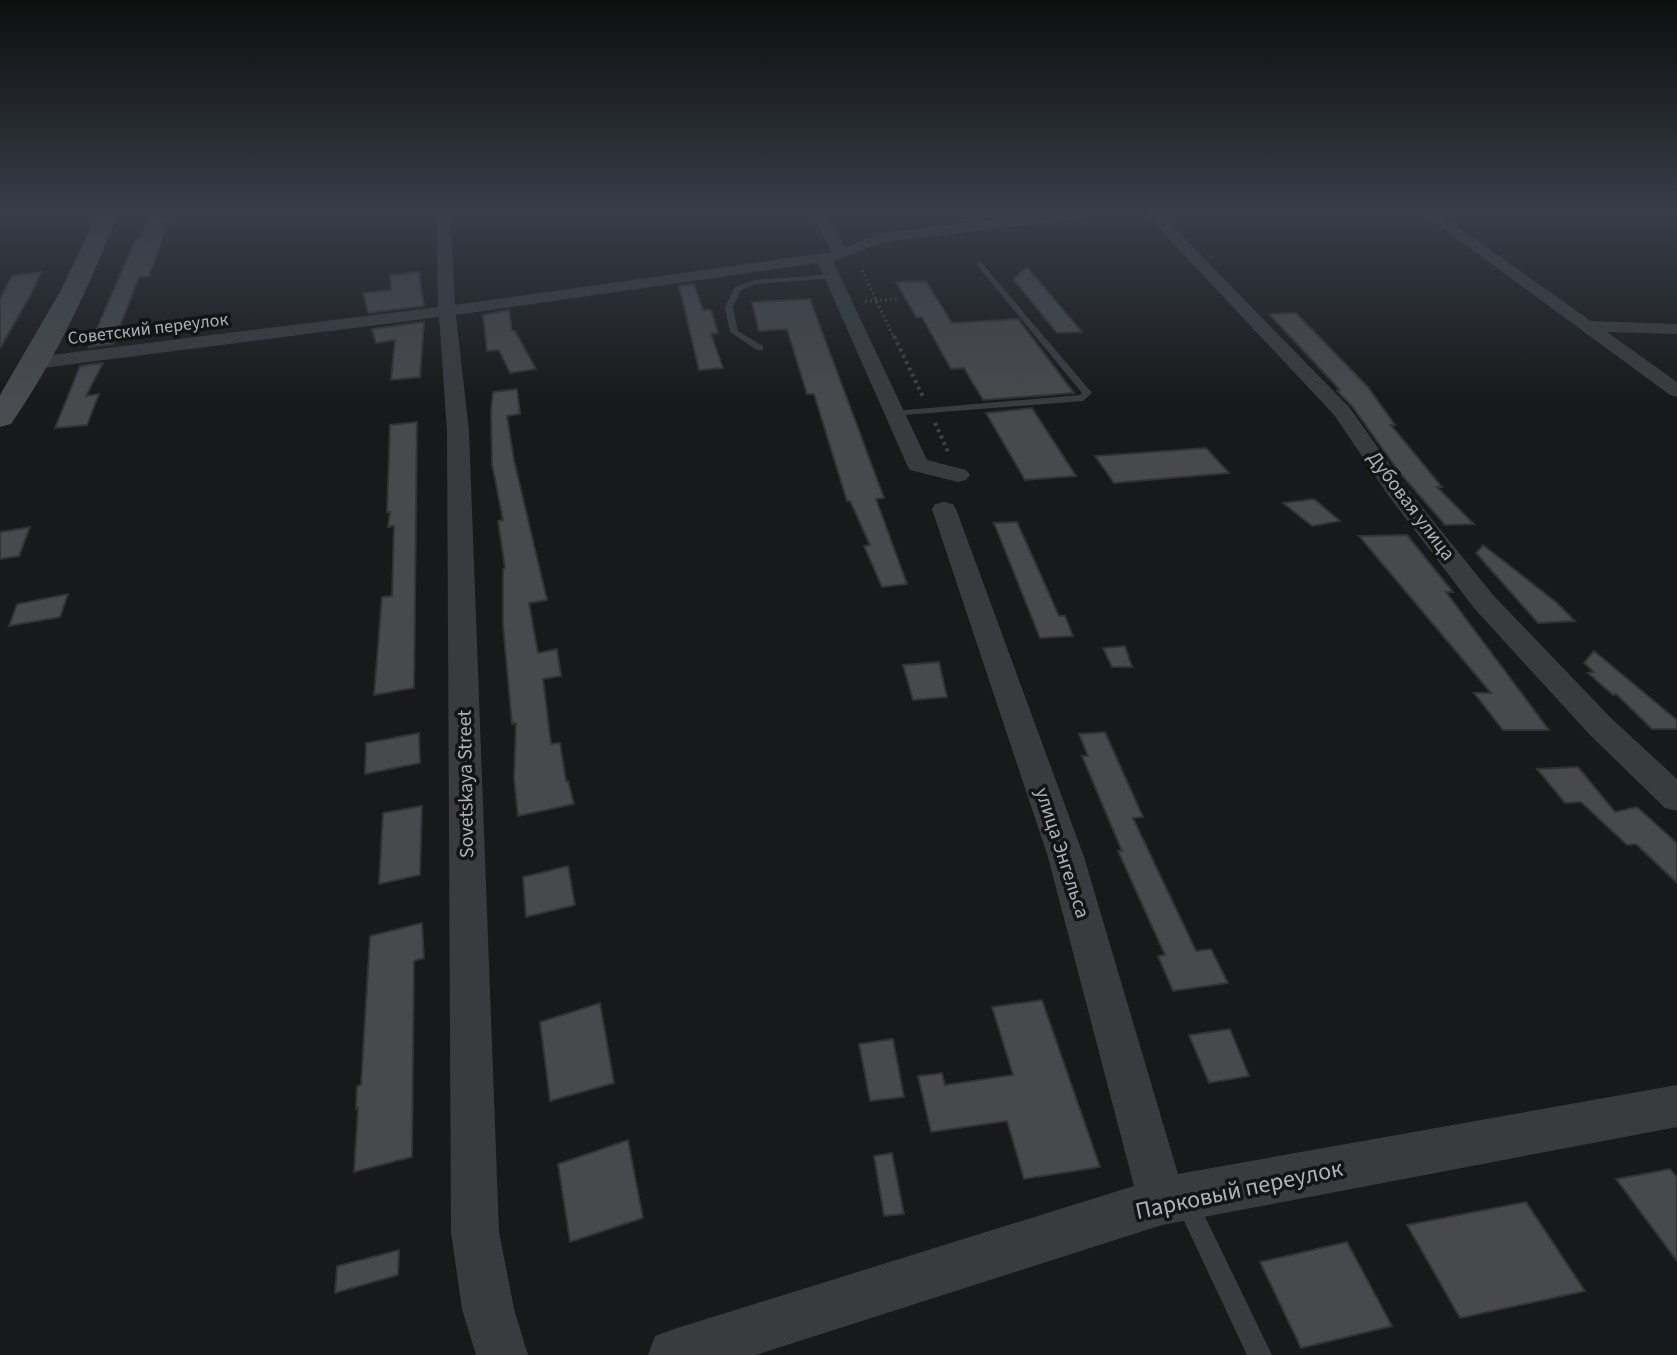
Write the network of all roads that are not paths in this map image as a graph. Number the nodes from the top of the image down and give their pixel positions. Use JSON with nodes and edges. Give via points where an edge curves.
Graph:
{"nodes":[{"id":1,"x":81,"y":273,"type":"edge"},
{"id":2,"x":446,"y":273,"type":"edge"},
{"id":3,"x":750,"y":273,"type":"edge"},
{"id":4,"x":791,"y":273,"type":"edge"},
{"id":5,"x":835,"y":273,"type":"edge"},
{"id":6,"x":988,"y":273,"type":"edge"},
{"id":7,"x":1210,"y":273,"type":"edge"},
{"id":8,"x":1515,"y":273,"type":"edge"},
{"id":9,"x":447,"y":311,"type":"junction"},
{"id":10,"x":1590,"y":326,"type":"junction"},
{"id":11,"x":1677,"y":329,"type":"edge"},
{"id":12,"x":760,"y":348,"type":"dead end"},
{"id":13,"x":35,"y":363,"type":"junction"},
{"id":14,"x":1677,"y":391,"type":"edge"},
{"id":15,"x":894,"y":414,"type":"junction"},
{"id":16,"x":0,"y":418,"type":"edge"},
{"id":17,"x":958,"y":475,"type":"road end"},
{"id":18,"x":944,"y":509,"type":"dead end"},
{"id":19,"x":1677,"y":799,"type":"edge"},
{"id":20,"x":1677,"y":1106,"type":"edge"},
{"id":21,"x":1173,"y":1200,"type":"junction"},
{"id":22,"x":502,"y":1355,"type":"edge"},
{"id":23,"x":674,"y":1355,"type":"edge"},
{"id":24,"x":1260,"y":1355,"type":"edge"}],
"edges":[{"from":1,"to":13,"type":"street"},
{"from":2,"to":9,"type":"street","name":"Sovetskaya Street"},
{"from":3,"to":9,"type":"street","name":"Советский переулок"},
{"from":4,"to":12,"type":"lane","via":[[738,289],[729,307],[734,332]]},
{"from":5,"to":15,"type":"street"},
{"from":6,"to":15,"type":"lane","via":[[1087,393],[1083,398]]},
{"from":7,"to":19,"type":"street","name":"Дубовая улица","via":[[1343,412],[1484,602]]},
{"from":8,"to":10,"type":"street"},
{"from":9,"to":13,"type":"street","name":"Советский переулок"},
{"from":9,"to":22,"type":"street","name":"Sovetskaya Street","via":[[458,431],[475,1232]]},
{"from":10,"to":11,"type":"street"},
{"from":10,"to":14,"type":"street"},
{"from":13,"to":16,"type":"street"},
{"from":15,"to":17,"type":"street","via":[[918,465]]},
{"from":18,"to":21,"type":"street","name":"улица Энгельса","via":[[1066,857]]},
{"from":20,"to":21,"type":"street","name":"Парковый переулок"},
{"from":21,"to":23,"type":"street","name":"Парковый переулок"},
{"from":21,"to":24,"type":"lane"}]}
